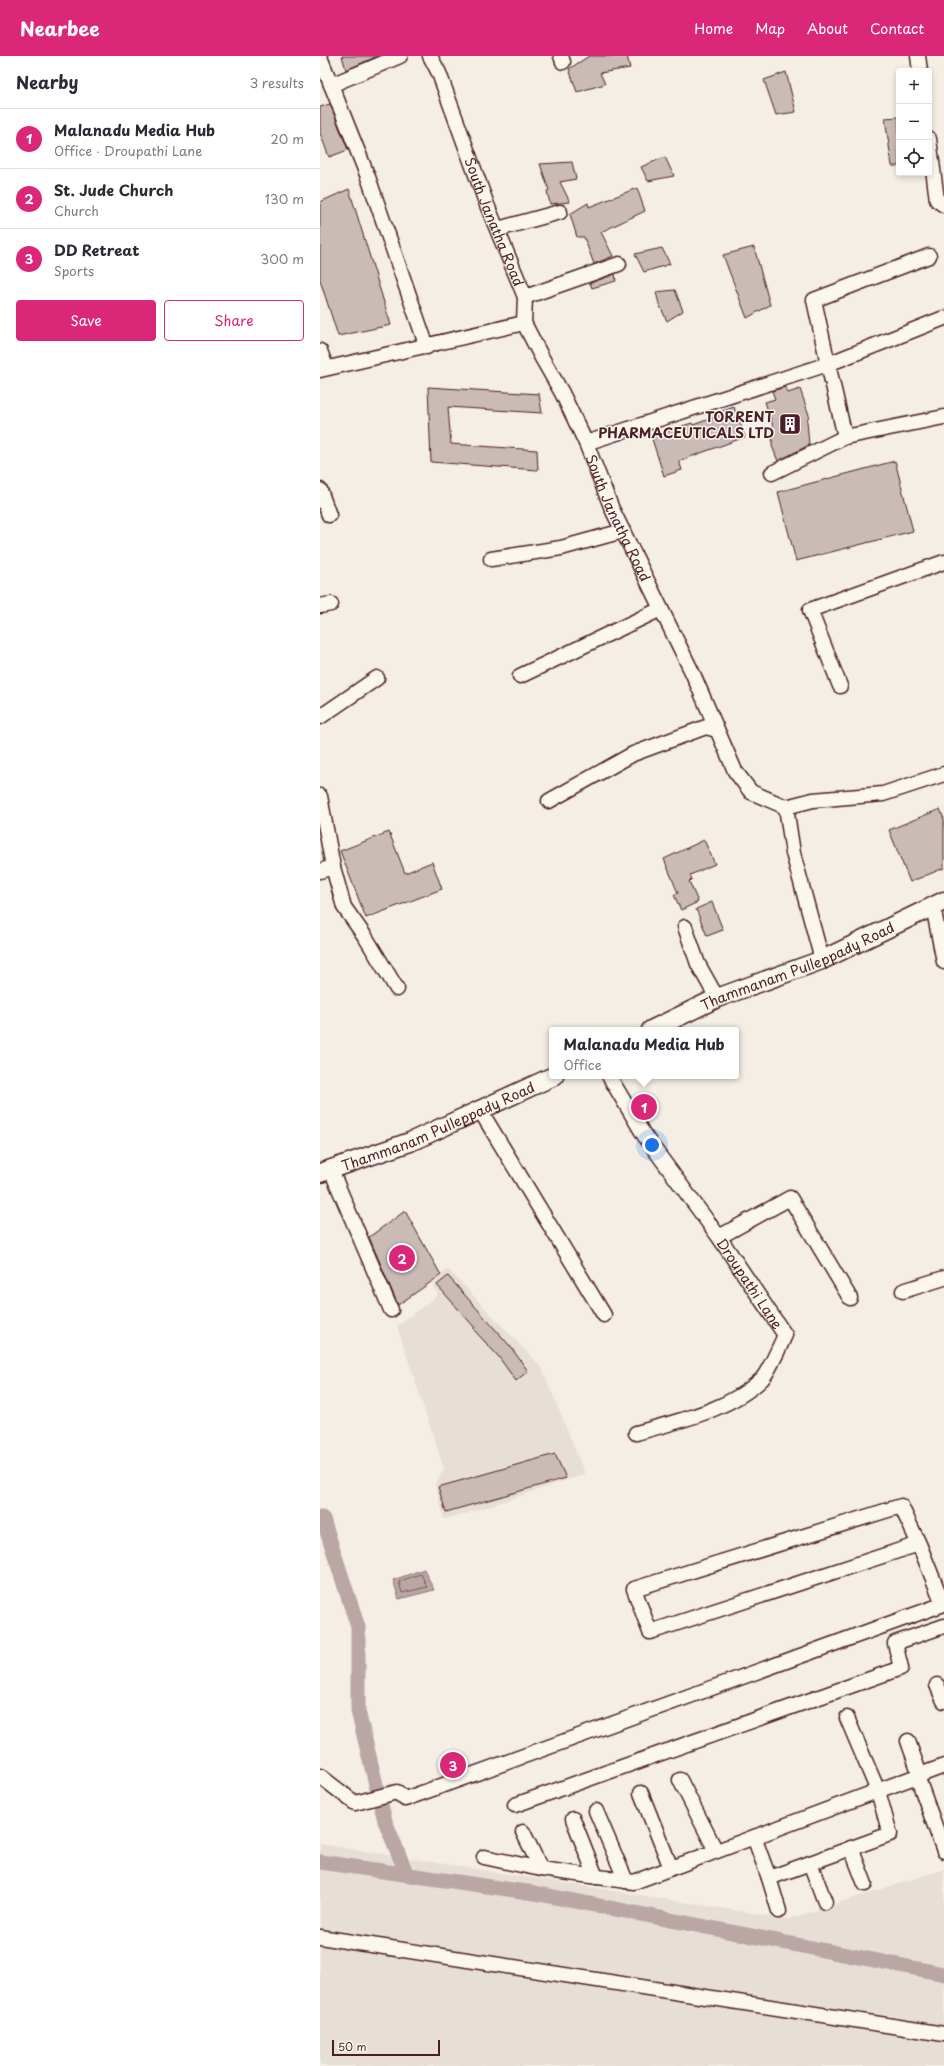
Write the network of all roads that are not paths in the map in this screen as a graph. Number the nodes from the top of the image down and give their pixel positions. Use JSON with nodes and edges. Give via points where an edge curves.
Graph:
{"nodes":[{"id":1,"x":400,"y":56,"type":"edge"},
{"id":2,"x":430,"y":56,"type":"edge"},
{"id":3,"x":918,"y":56,"type":"edge"},
{"id":4,"x":320,"y":57,"type":"edge"},
{"id":5,"x":920,"y":68,"type":"edge"},
{"id":6,"x":331,"y":85,"type":"junction"},
{"id":7,"x":929,"y":140,"type":"edge"},
{"id":8,"x":944,"y":205,"type":"edge"},
{"id":9,"x":560,"y":212,"type":"dead end"},
{"id":10,"x":498,"y":229,"type":"junction"},
{"id":11,"x":929,"y":256,"type":"dead end"},
{"id":12,"x":619,"y":264,"type":"dead end"},
{"id":13,"x":525,"y":297,"type":"junction"},
{"id":14,"x":944,"y":318,"type":"edge"},
{"id":15,"x":524,"y":323,"type":"junction"},
{"id":16,"x":427,"y":347,"type":"junction"},
{"id":17,"x":320,"y":351,"type":"edge"},
{"id":18,"x":828,"y":364,"type":"junction"},
{"id":19,"x":323,"y":368,"type":"edge"},
{"id":20,"x":944,"y":417,"type":"edge"},
{"id":21,"x":845,"y":437,"type":"junction"},
{"id":22,"x":586,"y":444,"type":"junction"},
{"id":23,"x":772,"y":473,"type":"dead end"},
{"id":24,"x":320,"y":490,"type":"edge"},
{"id":25,"x":329,"y":515,"type":"dead end"},
{"id":26,"x":623,"y":531,"type":"junction"},
{"id":27,"x":491,"y":559,"type":"dead end"},
{"id":28,"x":944,"y":562,"type":"edge"},
{"id":29,"x":661,"y":608,"type":"junction"},
{"id":30,"x":520,"y":676,"type":"dead end"},
{"id":31,"x":377,"y":678,"type":"dead end"},
{"id":32,"x":840,"y":686,"type":"dead end"},
{"id":33,"x":320,"y":717,"type":"edge"},
{"id":34,"x":717,"y":730,"type":"junction"},
{"id":35,"x":944,"y":774,"type":"edge"},
{"id":36,"x":320,"y":796,"type":"edge"},
{"id":37,"x":549,"y":801,"type":"dead end"},
{"id":38,"x":786,"y":807,"type":"junction"},
{"id":39,"x":326,"y":869,"type":"edge"},
{"id":40,"x":939,"y":903,"type":"edge"},
{"id":41,"x":685,"y":927,"type":"dead end"},
{"id":42,"x":822,"y":960,"type":"junction"},
{"id":43,"x":944,"y":962,"type":"edge"},
{"id":44,"x":397,"y":989,"type":"dead end"},
{"id":45,"x":717,"y":998,"type":"junction"},
{"id":46,"x":657,"y":1027,"type":"edge"},
{"id":47,"x":549,"y":1078,"type":"edge"},
{"id":48,"x":611,"y":1079,"type":"edge"},
{"id":49,"x":480,"y":1110,"type":"junction"},
{"id":50,"x":326,"y":1172,"type":"edge"},
{"id":51,"x":719,"y":1237,"type":"junction"},
{"id":52,"x":944,"y":1278,"type":"edge"},
{"id":53,"x":903,"y":1291,"type":"dead end"},
{"id":54,"x":850,"y":1298,"type":"dead end"},
{"id":55,"x":391,"y":1310,"type":"dead end"},
{"id":56,"x":604,"y":1315,"type":"dead end"},
{"id":57,"x":636,"y":1433,"type":"dead end"},
{"id":58,"x":919,"y":1544,"type":"junction"},
{"id":59,"x":944,"y":1604,"type":"edge"},
{"id":60,"x":944,"y":1626,"type":"edge"},
{"id":61,"x":937,"y":1685,"type":"dead end"},
{"id":62,"x":944,"y":1701,"type":"edge"},
{"id":63,"x":847,"y":1718,"type":"dead end"},
{"id":64,"x":908,"y":1741,"type":"dead end"},
{"id":65,"x":944,"y":1766,"type":"edge"},
{"id":66,"x":320,"y":1776,"type":"edge"},
{"id":67,"x":918,"y":1776,"type":"junction"},
{"id":68,"x":680,"y":1780,"type":"dead end"},
{"id":69,"x":878,"y":1791,"type":"junction"},
{"id":70,"x":641,"y":1793,"type":"dead end"},
{"id":71,"x":515,"y":1805,"type":"dead end"},
{"id":72,"x":596,"y":1811,"type":"dead end"},
{"id":73,"x":573,"y":1819,"type":"dead end"},
{"id":74,"x":524,"y":1832,"type":"dead end"},
{"id":75,"x":754,"y":1837,"type":"junction"},
{"id":76,"x":851,"y":1848,"type":"junction"},
{"id":77,"x":716,"y":1851,"type":"junction"},
{"id":78,"x":944,"y":1851,"type":"edge"},
{"id":79,"x":484,"y":1857,"type":"dead end"},
{"id":80,"x":810,"y":1863,"type":"junction"},
{"id":81,"x":671,"y":1868,"type":"junction"},
{"id":82,"x":541,"y":1869,"type":"junction"},
{"id":83,"x":596,"y":1877,"type":"junction"},
{"id":84,"x":769,"y":1878,"type":"junction"},
{"id":85,"x":626,"y":1881,"type":"junction"},
{"id":86,"x":865,"y":1884,"type":"dead end"},
{"id":87,"x":825,"y":1902,"type":"dead end"},
{"id":88,"x":779,"y":1911,"type":"dead end"},
{"id":89,"x":320,"y":1937,"type":"edge"},
{"id":90,"x":944,"y":2034,"type":"edge"}],
"edges":[{"from":1,"to":6,"type":"street"},
{"from":2,"to":10,"type":"street","name":"South Janatha Road","via":[[439,73]]},
{"from":3,"to":5,"type":"street"},
{"from":4,"to":6,"type":"street"},
{"from":6,"to":16,"type":"street","via":[[368,177]]},
{"from":7,"to":8,"type":"street","via":[[937,200]]},
{"from":9,"to":10,"type":"street"},
{"from":10,"to":13,"type":"street","name":"South Janatha Road"},
{"from":11,"to":18,"type":"street","via":[[814,300]]},
{"from":12,"to":13,"type":"street"},
{"from":13,"to":15,"type":"street","name":"South Janatha Road"},
{"from":14,"to":18,"type":"street"},
{"from":15,"to":16,"type":"street"},
{"from":15,"to":22,"type":"street","name":"South Janatha Road"},
{"from":16,"to":19,"type":"street"},
{"from":17,"to":19,"type":"street"},
{"from":18,"to":21,"type":"street"},
{"from":18,"to":22,"type":"street"},
{"from":20,"to":21,"type":"street"},
{"from":21,"to":23,"type":"street"},
{"from":22,"to":26,"type":"street","name":"South Janatha Road"},
{"from":24,"to":25,"type":"street"},
{"from":26,"to":27,"type":"street","via":[[561,548]]},
{"from":26,"to":29,"type":"street","name":"South Janatha Road"},
{"from":28,"to":32,"type":"street","via":[[810,610]]},
{"from":29,"to":30,"type":"street"},
{"from":29,"to":34,"type":"street","name":"South Janatha Road","via":[[694,674]]},
{"from":31,"to":33,"type":"street"},
{"from":34,"to":37,"type":"street","via":[[706,726],[633,754]]},
{"from":34,"to":38,"type":"street","name":"South Janatha Road","via":[[735,771],[751,792]]},
{"from":35,"to":38,"type":"street","via":[[884,794],[813,800]]},
{"from":36,"to":39,"type":"street"},
{"from":38,"to":42,"type":"street","via":[[793,853]]},
{"from":39,"to":44,"type":"street","via":[[344,907]]},
{"from":40,"to":42,"type":"main road","name":"Thammanam Pulleppady Road"},
{"from":40,"to":43,"type":"street"},
{"from":41,"to":45,"type":"street","via":[[698,964]]},
{"from":42,"to":45,"type":"main road","name":"Thammanam Pulleppady Road"},
{"from":45,"to":46,"type":"main road","name":"Thammanam Pulleppady Road"},
{"from":47,"to":49,"type":"main road","name":"Thammanam Pulleppady Road"},
{"from":48,"to":51,"type":"street","name":"Droupathi Lane","via":[[644,1135]]},
{"from":49,"to":50,"type":"main road","name":"Thammanam Pulleppady Road","via":[[410,1142]]},
{"from":49,"to":56,"type":"street"},
{"from":50,"to":55,"type":"street"},
{"from":51,"to":54,"type":"street","via":[[790,1198]]},
{"from":51,"to":57,"type":"street","name":"Droupathi Lane","via":[[785,1335],[763,1378],[738,1395],[712,1410]]},
{"from":52,"to":53,"type":"street"},
{"from":58,"to":58,"type":"street","via":[[901,1506],[634,1589],[650,1632]]},
{"from":58,"to":59,"type":"street"},
{"from":59,"to":66,"type":"street","via":[[405,1799],[397,1792],[355,1803]]},
{"from":60,"to":71,"type":"street","via":[[895,1643],[901,1668]]},
{"from":61,"to":62,"type":"street"},
{"from":63,"to":69,"type":"street"},
{"from":64,"to":67,"type":"street"},
{"from":65,"to":67,"type":"street"},
{"from":67,"to":69,"type":"street"},
{"from":67,"to":78,"type":"street"},
{"from":68,"to":77,"type":"street"},
{"from":69,"to":75,"type":"street"},
{"from":69,"to":76,"type":"street","via":[[890,1834]]},
{"from":70,"to":81,"type":"street"},
{"from":72,"to":85,"type":"street"},
{"from":73,"to":83,"type":"street"},
{"from":74,"to":82,"type":"street"},
{"from":75,"to":77,"type":"street"},
{"from":75,"to":84,"type":"street"},
{"from":76,"to":80,"type":"street"},
{"from":76,"to":86,"type":"street"},
{"from":77,"to":81,"type":"street"},
{"from":79,"to":82,"type":"street"},
{"from":80,"to":84,"type":"street"},
{"from":80,"to":87,"type":"street"},
{"from":81,"to":85,"type":"street","via":[[634,1882]]},
{"from":82,"to":83,"type":"street"},
{"from":83,"to":85,"type":"street"},
{"from":84,"to":88,"type":"street"},
{"from":89,"to":90,"type":"street"}]}
